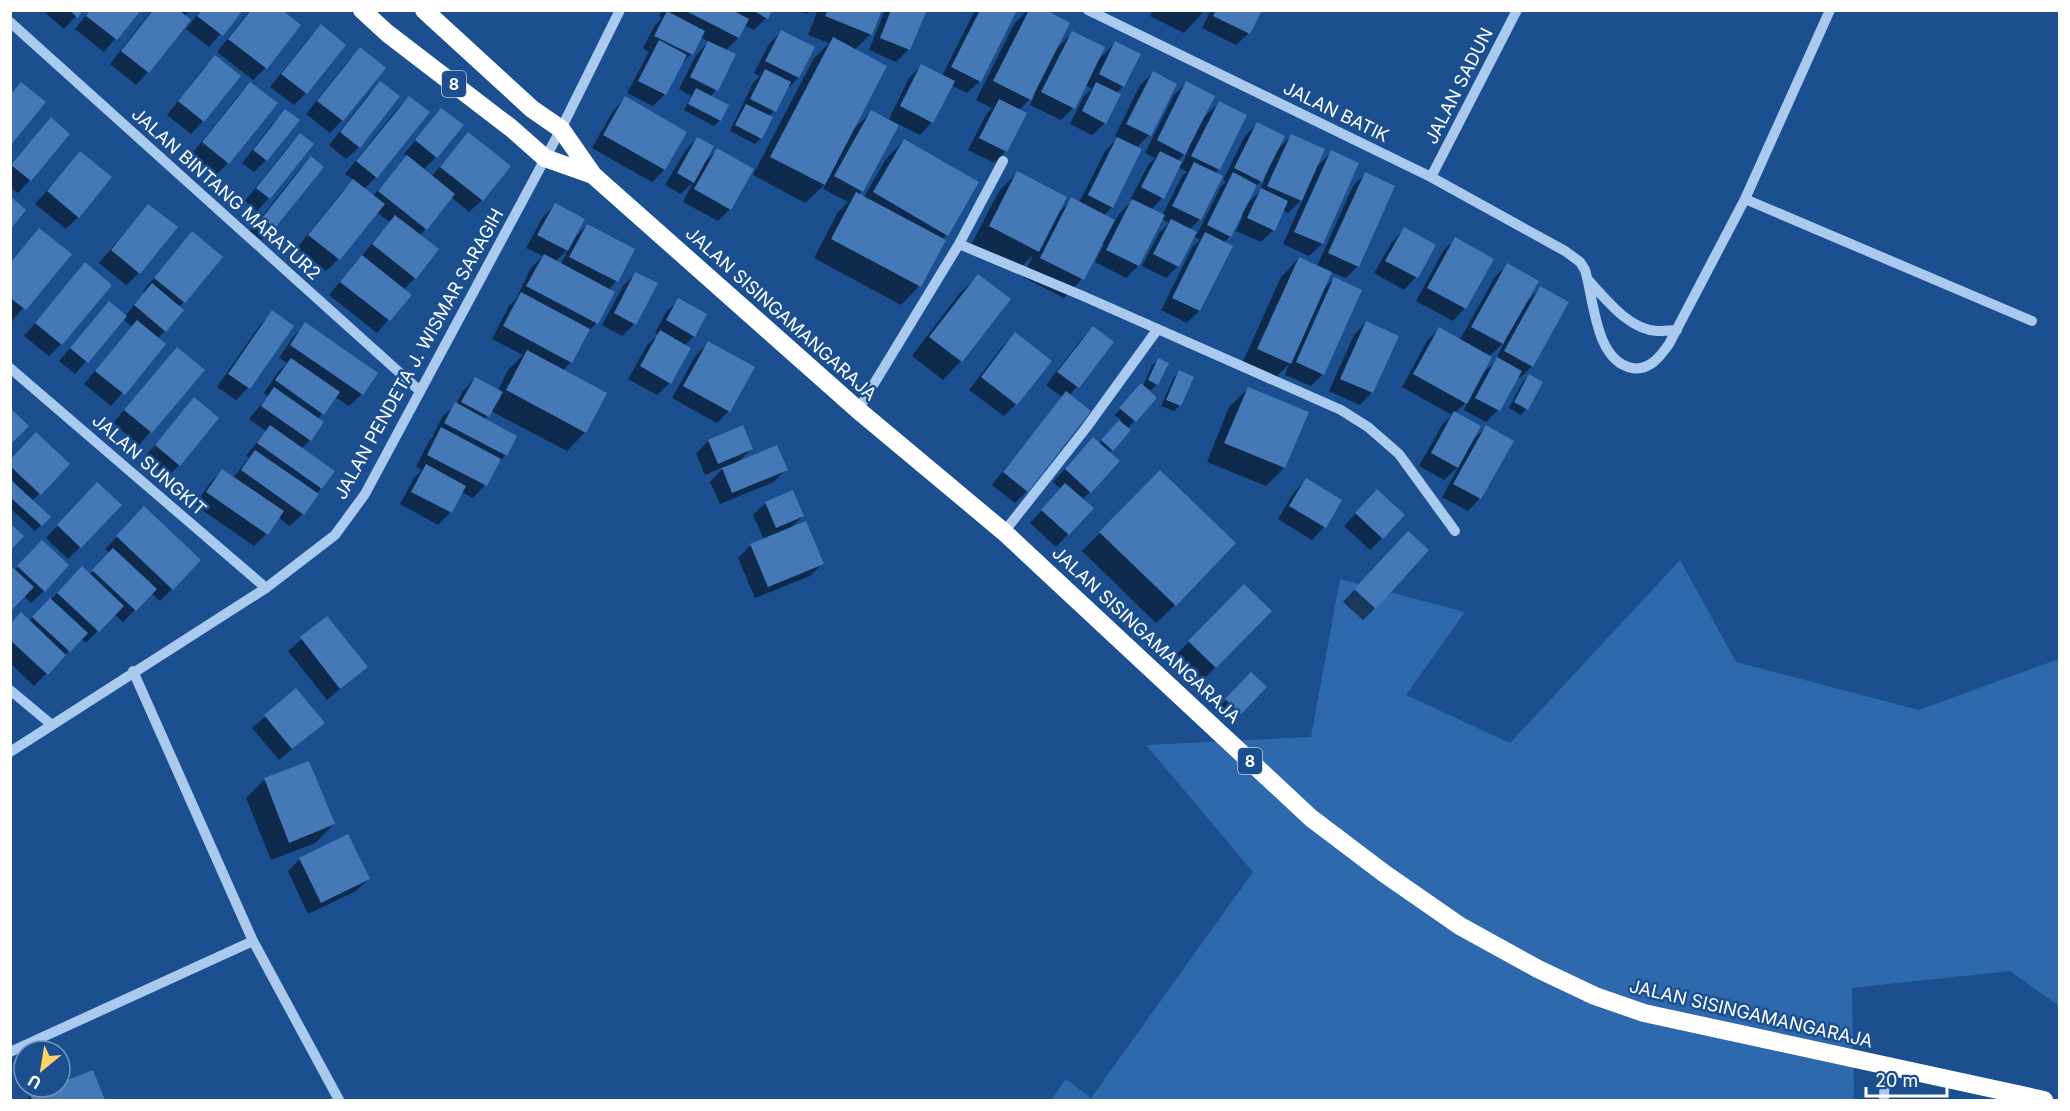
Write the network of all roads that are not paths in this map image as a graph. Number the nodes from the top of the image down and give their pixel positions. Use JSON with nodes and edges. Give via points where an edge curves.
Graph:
{"nodes":[{"id":1,"x":362,"y":10,"type":"edge"},
{"id":2,"x":424,"y":10,"type":"edge"},
{"id":3,"x":620,"y":10,"type":"edge"},
{"id":4,"x":1088,"y":10,"type":"edge"},
{"id":5,"x":1517,"y":10,"type":"edge"},
{"id":6,"x":1830,"y":10,"type":"edge"},
{"id":7,"x":10,"y":22,"type":"edge"},
{"id":8,"x":561,"y":129,"type":"junction"},
{"id":9,"x":545,"y":158,"type":"junction"},
{"id":10,"x":1003,"y":161,"type":"dead end"},
{"id":11,"x":593,"y":175,"type":"junction"},
{"id":12,"x":1431,"y":177,"type":"junction"},
{"id":13,"x":1745,"y":199,"type":"junction"},
{"id":14,"x":958,"y":244,"type":"junction"},
{"id":15,"x":1588,"y":279,"type":"junction"},
{"id":16,"x":2032,"y":321,"type":"dead end"},
{"id":17,"x":1157,"y":330,"type":"junction"},
{"id":18,"x":1677,"y":330,"type":"junction"},
{"id":19,"x":10,"y":368,"type":"edge"},
{"id":20,"x":420,"y":391,"type":"junction"},
{"id":21,"x":858,"y":410,"type":"junction"},
{"id":22,"x":1455,"y":531,"type":"dead end"},
{"id":23,"x":1004,"y":532,"type":"junction"},
{"id":24,"x":266,"y":588,"type":"junction"},
{"id":25,"x":133,"y":672,"type":"junction"},
{"id":26,"x":10,"y":690,"type":"edge"},
{"id":27,"x":52,"y":725,"type":"junction"},
{"id":28,"x":10,"y":752,"type":"edge"},
{"id":29,"x":253,"y":941,"type":"junction"},
{"id":30,"x":10,"y":1052,"type":"edge"},
{"id":31,"x":1886,"y":1068,"type":"junction"},
{"id":32,"x":339,"y":1101,"type":"edge"},
{"id":33,"x":1884,"y":1101,"type":"edge"},
{"id":34,"x":2043,"y":1101,"type":"edge"}],
"edges":[{"from":1,"to":9,"type":"highway","number":"8"},
{"from":2,"to":8,"type":"highway","number":"8","via":[[532,109]]},
{"from":3,"to":8,"type":"street","name":"JALAN PENDETA J. WISMAR SARAGIH"},
{"from":4,"to":12,"type":"street","name":"JALAN BATIK"},
{"from":5,"to":12,"type":"street","name":"JALAN SADUN"},
{"from":6,"to":13,"type":"street"},
{"from":7,"to":20,"type":"street","name":"JALAN BINTANG MARATUR2"},
{"from":8,"to":9,"type":"street","name":"JALAN PENDETA J. WISMAR SARAGIH"},
{"from":8,"to":11,"type":"highway","name":"JALAN SISINGAMANGARAJA","number":"8"},
{"from":9,"to":11,"type":"highway","name":"JALAN SISINGAMANGARAJA","number":"8"},
{"from":9,"to":20,"type":"street","name":"JALAN PENDETA J. WISMAR SARAGIH"},
{"from":10,"to":14,"type":"street"},
{"from":11,"to":21,"type":"highway","name":"JALAN SISINGAMANGARAJA","number":"8"},
{"from":12,"to":15,"type":"street","name":"JALAN BATIK","via":[[1565,251],[1580,262]]},
{"from":13,"to":16,"type":"street"},
{"from":13,"to":18,"type":"street"},
{"from":14,"to":17,"type":"street"},
{"from":14,"to":21,"type":"street"},
{"from":15,"to":18,"type":"street","via":[[1623,316],[1636,324],[1656,331]]},
{"from":15,"to":18,"type":"street","via":[[1602,340],[1616,361],[1636,369],[1649,366],[1660,357]]},
{"from":17,"to":22,"type":"street","via":[[1341,410],[1368,428],[1399,454]]},
{"from":17,"to":23,"type":"street"},
{"from":19,"to":24,"type":"street","name":"JALAN SUNGKIT"},
{"from":20,"to":24,"type":"street","name":"JALAN PENDETA J. WISMAR SARAGIH","via":[[350,516],[334,535]]},
{"from":21,"to":23,"type":"highway","name":"JALAN SISINGAMANGARAJA","number":"8"},
{"from":23,"to":31,"type":"highway","name":"JALAN SISINGAMANGARAJA","number":"8","via":[[1311,818],[1460,926],[1595,996],[1644,1013]]},
{"from":24,"to":25,"type":"street","name":"JALAN PENDETA J. WISMAR SARAGIH"},
{"from":25,"to":27,"type":"street","name":"JALAN PENDETA J. WISMAR SARAGIH"},
{"from":25,"to":29,"type":"street"},
{"from":26,"to":27,"type":"street"},
{"from":27,"to":28,"type":"street","name":"JALAN PENDETA J. WISMAR SARAGIH"},
{"from":29,"to":30,"type":"street"},
{"from":29,"to":32,"type":"street"},
{"from":31,"to":33,"type":"street"},
{"from":31,"to":34,"type":"highway","name":"JALAN SISINGAMANGARAJA","number":"8"}]}
